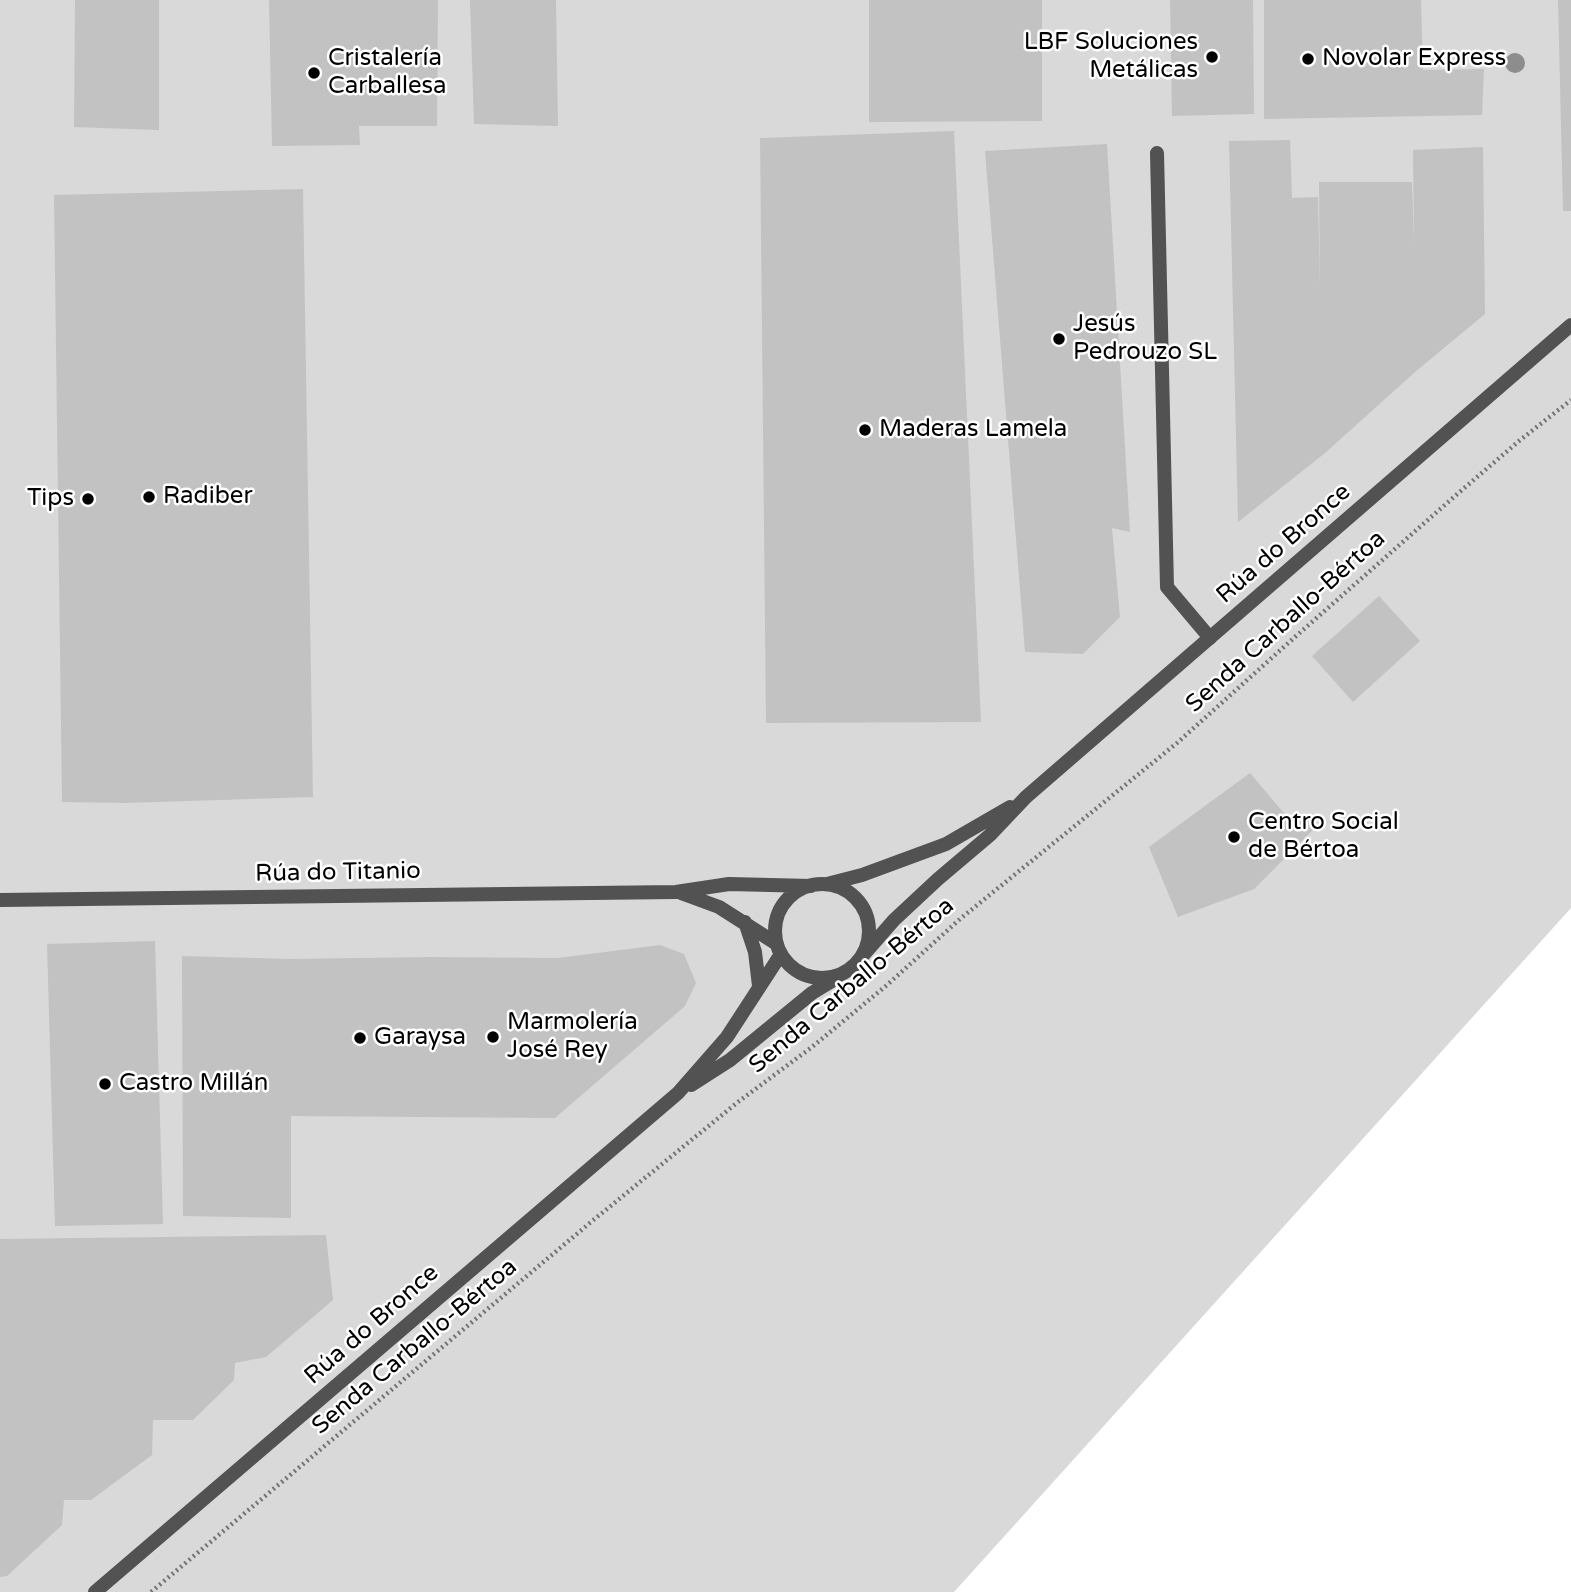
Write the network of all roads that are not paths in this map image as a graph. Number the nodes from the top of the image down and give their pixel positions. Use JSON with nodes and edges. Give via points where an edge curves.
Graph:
{"nodes":[{"id":1,"x":1157,"y":153,"type":"dead end"},
{"id":2,"x":1571,"y":325,"type":"edge"},
{"id":3,"x":1210,"y":638,"type":"junction"},
{"id":4,"x":1026,"y":797,"type":"junction"},
{"id":5,"x":827,"y":884,"type":"junction"},
{"id":6,"x":811,"y":886,"type":"junction"},
{"id":7,"x":676,"y":892,"type":"junction"},
{"id":8,"x":0,"y":900,"type":"edge"},
{"id":9,"x":745,"y":922,"type":"junction"},
{"id":10,"x":779,"y":949,"type":"junction"},
{"id":11,"x":859,"y":960,"type":"junction"},
{"id":12,"x":847,"y":971,"type":"junction"},
{"id":13,"x":759,"y":986,"type":"junction"},
{"id":14,"x":678,"y":1093,"type":"junction"},
{"id":15,"x":95,"y":1592,"type":"edge"}],
"edges":[{"from":1,"to":3,"type":"street","via":[[1167,587]]},
{"from":2,"to":3,"type":"street","name":"Rúa do Bronce"},
{"from":3,"to":4,"type":"street","name":"Rúa do Bronce"},
{"from":4,"to":5,"type":"street","name":"Rúa do Bronce","via":[[946,845]]},
{"from":4,"to":11,"type":"street","name":"Rúa do Bronce","via":[[894,920]]},
{"from":5,"to":6,"type":"street"},
{"from":5,"to":11,"type":"street","via":[[848,891],[868,919],[869,936]]},
{"from":6,"to":7,"type":"street","name":"Rúa do Titanio","via":[[729,884]]},
{"from":6,"to":10,"type":"street","via":[[794,893],[783,905],[776,928]]},
{"from":7,"to":8,"type":"street","name":"Rúa do Titanio"},
{"from":7,"to":9,"type":"street","name":"Rúa do Titanio"},
{"from":9,"to":10,"type":"street","name":"Rúa do Titanio"},
{"from":9,"to":13,"type":"street"},
{"from":10,"to":12,"type":"street","via":[[791,967],[805,975],[832,977]]},
{"from":10,"to":13,"type":"street","name":"Rúa do Bronce"},
{"from":11,"to":12,"type":"street"},
{"from":12,"to":14,"type":"street","name":"Rúa do Bronce","via":[[812,993],[730,1060]]},
{"from":13,"to":14,"type":"street","name":"Rúa do Bronce","via":[[727,1037]]},
{"from":14,"to":15,"type":"street","name":"Rúa do Bronce"}]}
